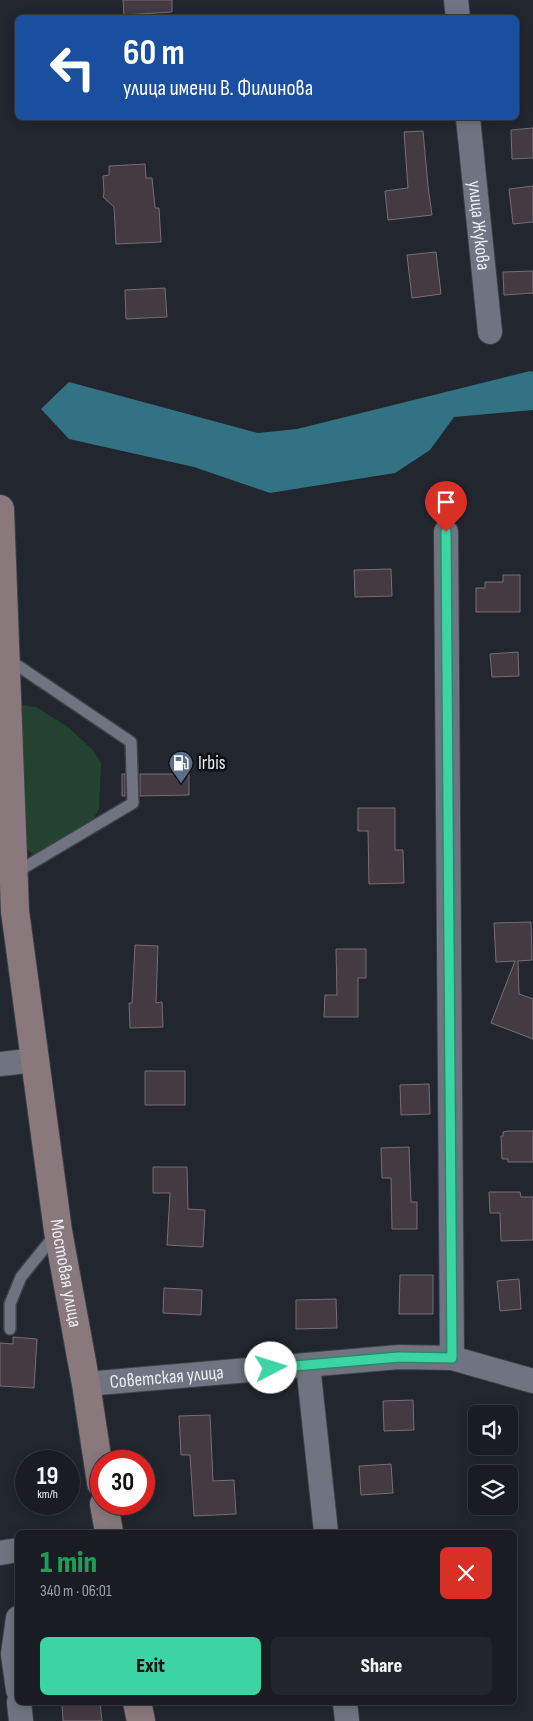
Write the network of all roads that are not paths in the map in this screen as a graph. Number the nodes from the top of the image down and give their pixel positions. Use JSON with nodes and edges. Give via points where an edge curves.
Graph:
{"nodes":[{"id":1,"x":456,"y":0,"type":"edge"},
{"id":2,"x":458,"y":15,"type":"edge"},
{"id":3,"x":468,"y":120,"type":"edge"},
{"id":4,"x":490,"y":332,"type":"dead end"},
{"id":5,"x":0,"y":509,"type":"edge"},
{"id":6,"x":446,"y":532,"type":"dead end"},
{"id":7,"x":1,"y":557,"type":"edge"},
{"id":8,"x":6,"y":657,"type":"junction"},
{"id":9,"x":14,"y":874,"type":"junction"},
{"id":10,"x":36,"y":1060,"type":"junction"},
{"id":11,"x":0,"y":1064,"type":"edge"},
{"id":12,"x":58,"y":1231,"type":"junction"},
{"id":13,"x":10,"y":1329,"type":"dead end"},
{"id":14,"x":452,"y":1358,"type":"junction"},
{"id":15,"x":308,"y":1365,"type":"junction"},
{"id":16,"x":533,"y":1381,"type":"edge"},
{"id":17,"x":86,"y":1384,"type":"junction"},
{"id":18,"x":96,"y":1450,"type":"edge"},
{"id":19,"x":326,"y":1530,"type":"edge"},
{"id":20,"x":15,"y":1550,"type":"edge"},
{"id":21,"x":0,"y":1553,"type":"edge"},
{"id":22,"x":15,"y":1640,"type":"edge"},
{"id":23,"x":15,"y":1668,"type":"edge"},
{"id":24,"x":19,"y":1705,"type":"edge"},
{"id":25,"x":138,"y":1705,"type":"edge"},
{"id":26,"x":345,"y":1705,"type":"edge"},
{"id":27,"x":21,"y":1721,"type":"edge"},
{"id":28,"x":140,"y":1721,"type":"edge"},
{"id":29,"x":347,"y":1721,"type":"edge"}],
"edges":[{"from":1,"to":2,"type":"street"},
{"from":3,"to":4,"type":"street","name":"улица Жукова"},
{"from":5,"to":7,"type":"main road","name":"Мостовая улица"},
{"from":6,"to":14,"type":"street"},
{"from":7,"to":8,"type":"main road","name":"Мостовая улица"},
{"from":8,"to":9,"type":"main road","name":"Мостовая улица"},
{"from":8,"to":9,"type":"lane","via":[[131,742],[133,803]]},
{"from":9,"to":10,"type":"main road","name":"Мостовая улица","via":[[15,911]]},
{"from":10,"to":11,"type":"street"},
{"from":10,"to":12,"type":"main road","name":"Мостовая улица"},
{"from":12,"to":13,"type":"lane","via":[[21,1277],[10,1304]]},
{"from":12,"to":17,"type":"main road","name":"Мостовая улица"},
{"from":14,"to":15,"type":"street","name":"Советская улица","via":[[399,1357]]},
{"from":14,"to":16,"type":"street","name":"Советская улица"},
{"from":15,"to":17,"type":"street","name":"Советская улица"},
{"from":15,"to":19,"type":"street"},
{"from":17,"to":18,"type":"main road","name":"Мостовая улица"},
{"from":20,"to":21,"type":"street"},
{"from":22,"to":23,"type":"street"},
{"from":24,"to":27,"type":"street"},
{"from":25,"to":28,"type":"main road"},
{"from":26,"to":29,"type":"street"}]}
